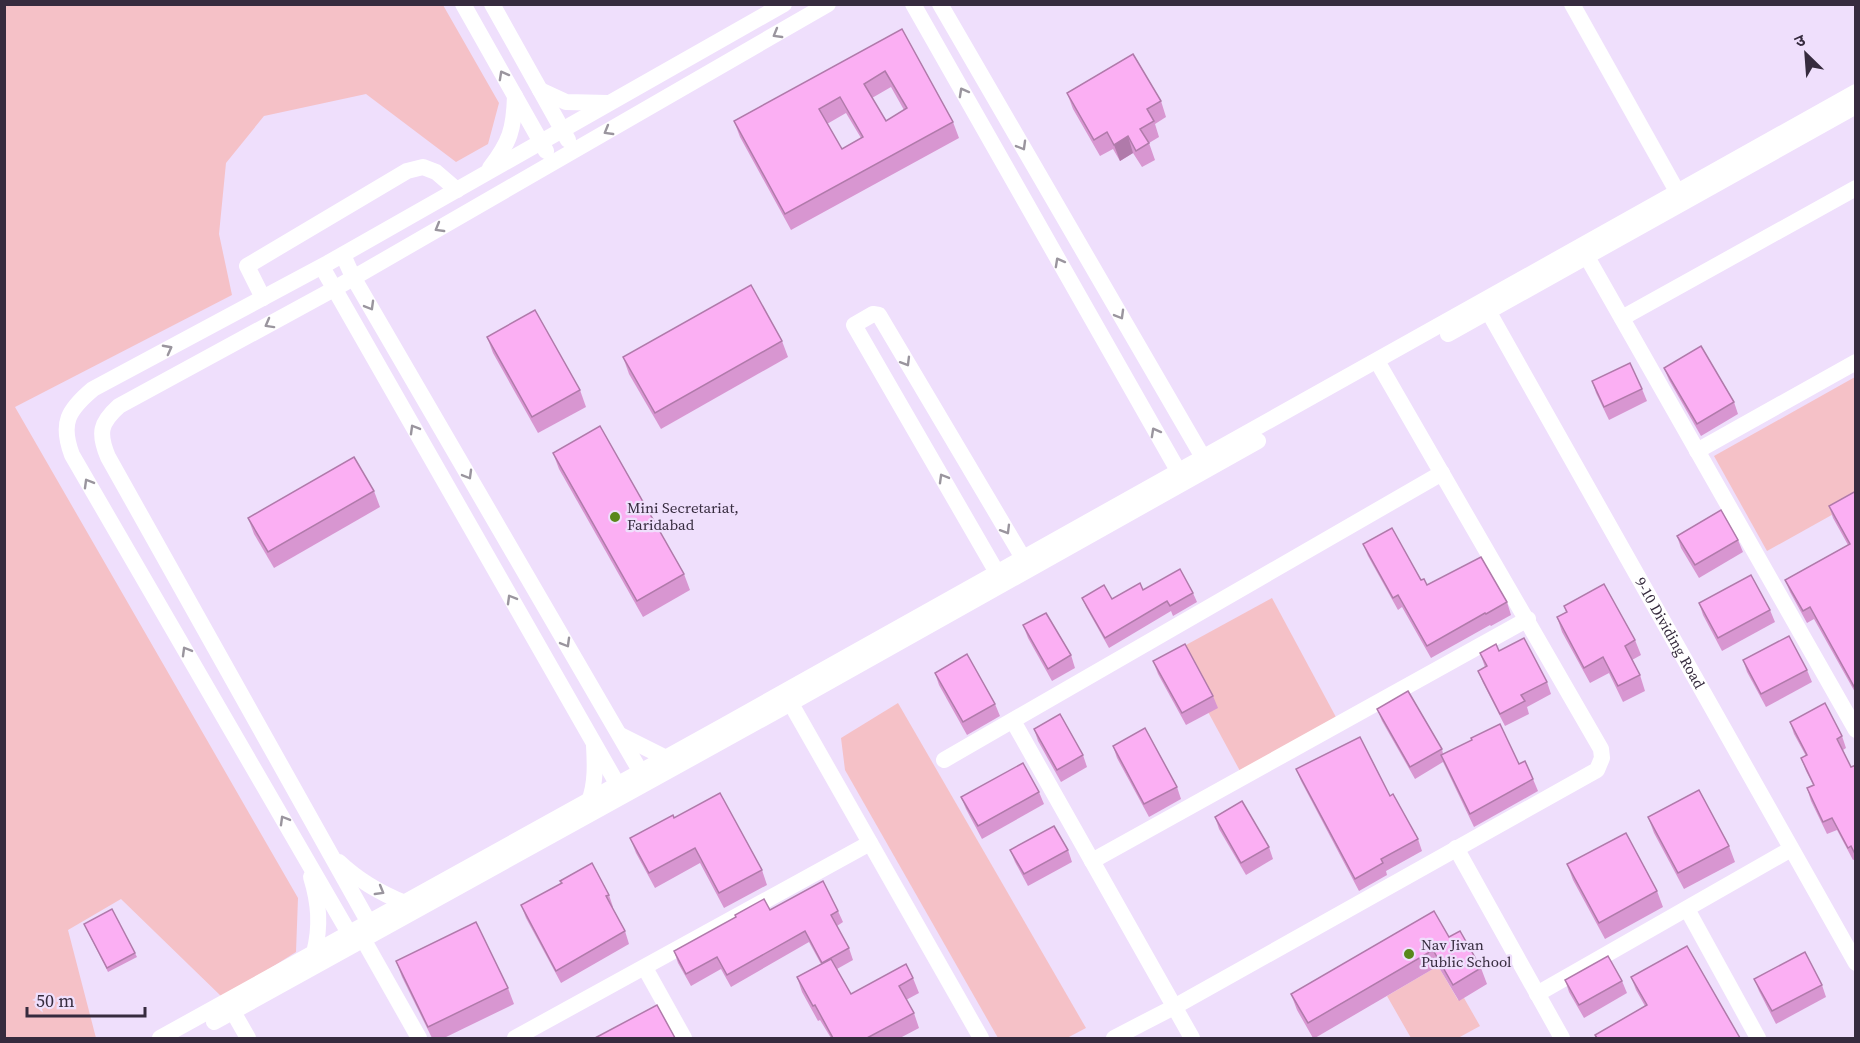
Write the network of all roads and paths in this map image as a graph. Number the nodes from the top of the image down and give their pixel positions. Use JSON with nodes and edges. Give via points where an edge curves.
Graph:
{"nodes":[{"id":1,"x":463,"y":4,"type":"edge"},
{"id":2,"x":492,"y":4,"type":"edge"},
{"id":3,"x":784,"y":4,"type":"edge"},
{"id":4,"x":828,"y":4,"type":"edge"},
{"id":5,"x":913,"y":4,"type":"edge"},
{"id":6,"x":940,"y":4,"type":"edge"},
{"id":7,"x":1572,"y":4,"type":"edge"},
{"id":8,"x":540,"y":90,"type":"junction"},
{"id":9,"x":1856,"y":92,"type":"edge"},
{"id":10,"x":515,"y":96,"type":"junction"},
{"id":11,"x":610,"y":103,"type":"junction"},
{"id":12,"x":1856,"y":106,"type":"edge"},
{"id":13,"x":562,"y":130,"type":"junction"},
{"id":14,"x":541,"y":142,"type":"junction"},
{"id":15,"x":573,"y":150,"type":"junction"},
{"id":16,"x":552,"y":162,"type":"junction"},
{"id":17,"x":486,"y":174,"type":"junction"},
{"id":18,"x":1856,"y":188,"type":"edge"},
{"id":19,"x":457,"y":190,"type":"junction"},
{"id":20,"x":1681,"y":197,"type":"junction"},
{"id":21,"x":343,"y":255,"type":"junction"},
{"id":22,"x":1587,"y":256,"type":"junction"},
{"id":23,"x":322,"y":267,"type":"junction"},
{"id":24,"x":354,"y":277,"type":"junction"},
{"id":25,"x":334,"y":289,"type":"junction"},
{"id":26,"x":263,"y":298,"type":"junction"},
{"id":27,"x":1486,"y":307,"type":"junction"},
{"id":28,"x":1622,"y":318,"type":"junction"},
{"id":29,"x":1856,"y":362,"type":"edge"},
{"id":30,"x":1379,"y":366,"type":"junction"},
{"id":31,"x":1697,"y":451,"type":"junction"},
{"id":32,"x":1206,"y":463,"type":"junction"},
{"id":33,"x":1442,"y":473,"type":"junction"},
{"id":34,"x":1181,"y":477,"type":"junction"},
{"id":35,"x":1026,"y":564,"type":"junction"},
{"id":36,"x":1001,"y":578,"type":"junction"},
{"id":37,"x":1528,"y":620,"type":"junction"},
{"id":38,"x":787,"y":698,"type":"junction"},
{"id":39,"x":1013,"y":721,"type":"junction"},
{"id":40,"x":1856,"y":730,"type":"edge"},
{"id":41,"x":619,"y":735,"type":"junction"},
{"id":42,"x":594,"y":743,"type":"junction"},
{"id":43,"x":666,"y":758,"type":"junction"},
{"id":44,"x":944,"y":760,"type":"dead end"},
{"id":45,"x":644,"y":777,"type":"junction"},
{"id":46,"x":621,"y":790,"type":"junction"},
{"id":47,"x":589,"y":801,"type":"junction"},
{"id":48,"x":870,"y":843,"type":"junction"},
{"id":49,"x":1456,"y":848,"type":"junction"},
{"id":50,"x":326,"y":849,"type":"junction"},
{"id":51,"x":1791,"y":849,"type":"junction"},
{"id":52,"x":304,"y":854,"type":"junction"},
{"id":53,"x":1092,"y":861,"type":"junction"},
{"id":54,"x":405,"y":903,"type":"junction"},
{"id":55,"x":1687,"y":909,"type":"junction"},
{"id":56,"x":362,"y":934,"type":"junction"},
{"id":57,"x":314,"y":953,"type":"junction"},
{"id":58,"x":1856,"y":963,"type":"edge"},
{"id":59,"x":645,"y":968,"type":"junction"},
{"id":60,"x":1537,"y":994,"type":"junction"},
{"id":61,"x":230,"y":1006,"type":"junction"},
{"id":62,"x":1174,"y":1007,"type":"junction"},
{"id":63,"x":160,"y":1038,"type":"edge"},
{"id":64,"x":183,"y":1038,"type":"edge"},
{"id":65,"x":248,"y":1038,"type":"edge"},
{"id":66,"x":419,"y":1038,"type":"edge"},
{"id":67,"x":515,"y":1038,"type":"edge"},
{"id":68,"x":684,"y":1038,"type":"edge"},
{"id":69,"x":981,"y":1038,"type":"edge"},
{"id":70,"x":1114,"y":1038,"type":"edge"},
{"id":71,"x":1192,"y":1038,"type":"edge"},
{"id":72,"x":1562,"y":1038,"type":"edge"},
{"id":73,"x":1758,"y":1038,"type":"edge"}],
"edges":[{"from":10,"to":1,"type":"street","one_way":true},
{"from":2,"to":8,"type":"street"},
{"from":3,"to":11,"type":"street"},
{"from":4,"to":15,"type":"street","one_way":true},
{"from":34,"to":5,"type":"street","one_way":true},
{"from":6,"to":32,"type":"street","one_way":true},
{"from":7,"to":20,"type":"street"},
{"from":8,"to":11,"type":"street","via":[[567,102]]},
{"from":8,"to":13,"type":"street"},
{"from":9,"to":20,"type":"street"},
{"from":10,"to":14,"type":"street"},
{"from":10,"to":17,"type":"street","via":[[514,119],[506,147]]},
{"from":11,"to":13,"type":"street"},
{"from":12,"to":20,"type":"street"},
{"from":13,"to":14,"type":"street"},
{"from":13,"to":15,"type":"street"},
{"from":14,"to":16,"type":"street"},
{"from":14,"to":17,"type":"street"},
{"from":15,"to":16,"type":"street"},
{"from":16,"to":24,"type":"street","one_way":true},
{"from":17,"to":19,"type":"street"},
{"from":18,"to":28,"type":"street"},
{"from":19,"to":21,"type":"street"},
{"from":19,"to":26,"type":"street","via":[[436,172],[423,167],[407,171],[247,266]]},
{"from":20,"to":22,"type":"street"},
{"from":20,"to":27,"type":"street"},
{"from":21,"to":23,"type":"street"},
{"from":21,"to":24,"type":"street"},
{"from":22,"to":27,"type":"street"},
{"from":22,"to":28,"type":"street"},
{"from":23,"to":25,"type":"street"},
{"from":23,"to":26,"type":"street"},
{"from":24,"to":25,"type":"street"},
{"from":24,"to":41,"type":"street","one_way":true},
{"from":42,"to":25,"type":"street","one_way":true},
{"from":25,"to":50,"type":"street","one_way":true,"via":[[119,405],[101,429],[108,457]]},
{"from":52,"to":26,"type":"street","one_way":true,"via":[[66,439],[67,421],[75,403],[93,389]]},
{"from":27,"to":30,"type":"street"},
{"from":27,"to":51,"type":"street","name":"9-10 Dividing Road"},
{"from":28,"to":31,"type":"street"},
{"from":29,"to":31,"type":"street"},
{"from":30,"to":32,"type":"street"},
{"from":30,"to":33,"type":"street"},
{"from":31,"to":40,"type":"street"},
{"from":32,"to":34,"type":"street"},
{"from":33,"to":37,"type":"street"},
{"from":33,"to":39,"type":"street"},
{"from":34,"to":35,"type":"street"},
{"from":35,"to":36,"type":"street"},
{"from":36,"to":35,"type":"street","one_way":true,"via":[[854,325],[873,314],[879,315]]},
{"from":36,"to":38,"type":"street"},
{"from":37,"to":49,"type":"street","via":[[1601,749],[1601,764]]},
{"from":37,"to":53,"type":"street"},
{"from":38,"to":43,"type":"street"},
{"from":38,"to":45,"type":"street"},
{"from":38,"to":48,"type":"street"},
{"from":39,"to":44,"type":"street"},
{"from":39,"to":53,"type":"street"},
{"from":41,"to":43,"type":"street"},
{"from":41,"to":45,"type":"street"},
{"from":42,"to":46,"type":"street"},
{"from":42,"to":47,"type":"street"},
{"from":43,"to":45,"type":"street"},
{"from":45,"to":46,"type":"street"},
{"from":46,"to":47,"type":"street"},
{"from":46,"to":56,"type":"street"},
{"from":47,"to":54,"type":"street"},
{"from":48,"to":59,"type":"street"},
{"from":48,"to":69,"type":"street"},
{"from":49,"to":60,"type":"street"},
{"from":49,"to":62,"type":"street"},
{"from":50,"to":54,"type":"street","one_way":true,"via":[[353,876]]},
{"from":50,"to":56,"type":"street"},
{"from":51,"to":55,"type":"street"},
{"from":51,"to":58,"type":"street","name":"9-10 Dividing Road"},
{"from":52,"to":56,"type":"street"},
{"from":52,"to":57,"type":"street","via":[[316,894],[320,932]]},
{"from":53,"to":62,"type":"street"},
{"from":54,"to":56,"type":"street"},
{"from":55,"to":60,"type":"street"},
{"from":55,"to":73,"type":"street"},
{"from":56,"to":57,"type":"street"},
{"from":56,"to":61,"type":"street"},
{"from":56,"to":66,"type":"street"},
{"from":57,"to":61,"type":"street"},
{"from":59,"to":67,"type":"street"},
{"from":59,"to":68,"type":"street"},
{"from":60,"to":72,"type":"street"},
{"from":61,"to":63,"type":"street"},
{"from":61,"to":64,"type":"street"},
{"from":61,"to":65,"type":"street"},
{"from":62,"to":70,"type":"street"},
{"from":62,"to":71,"type":"street"}]}
